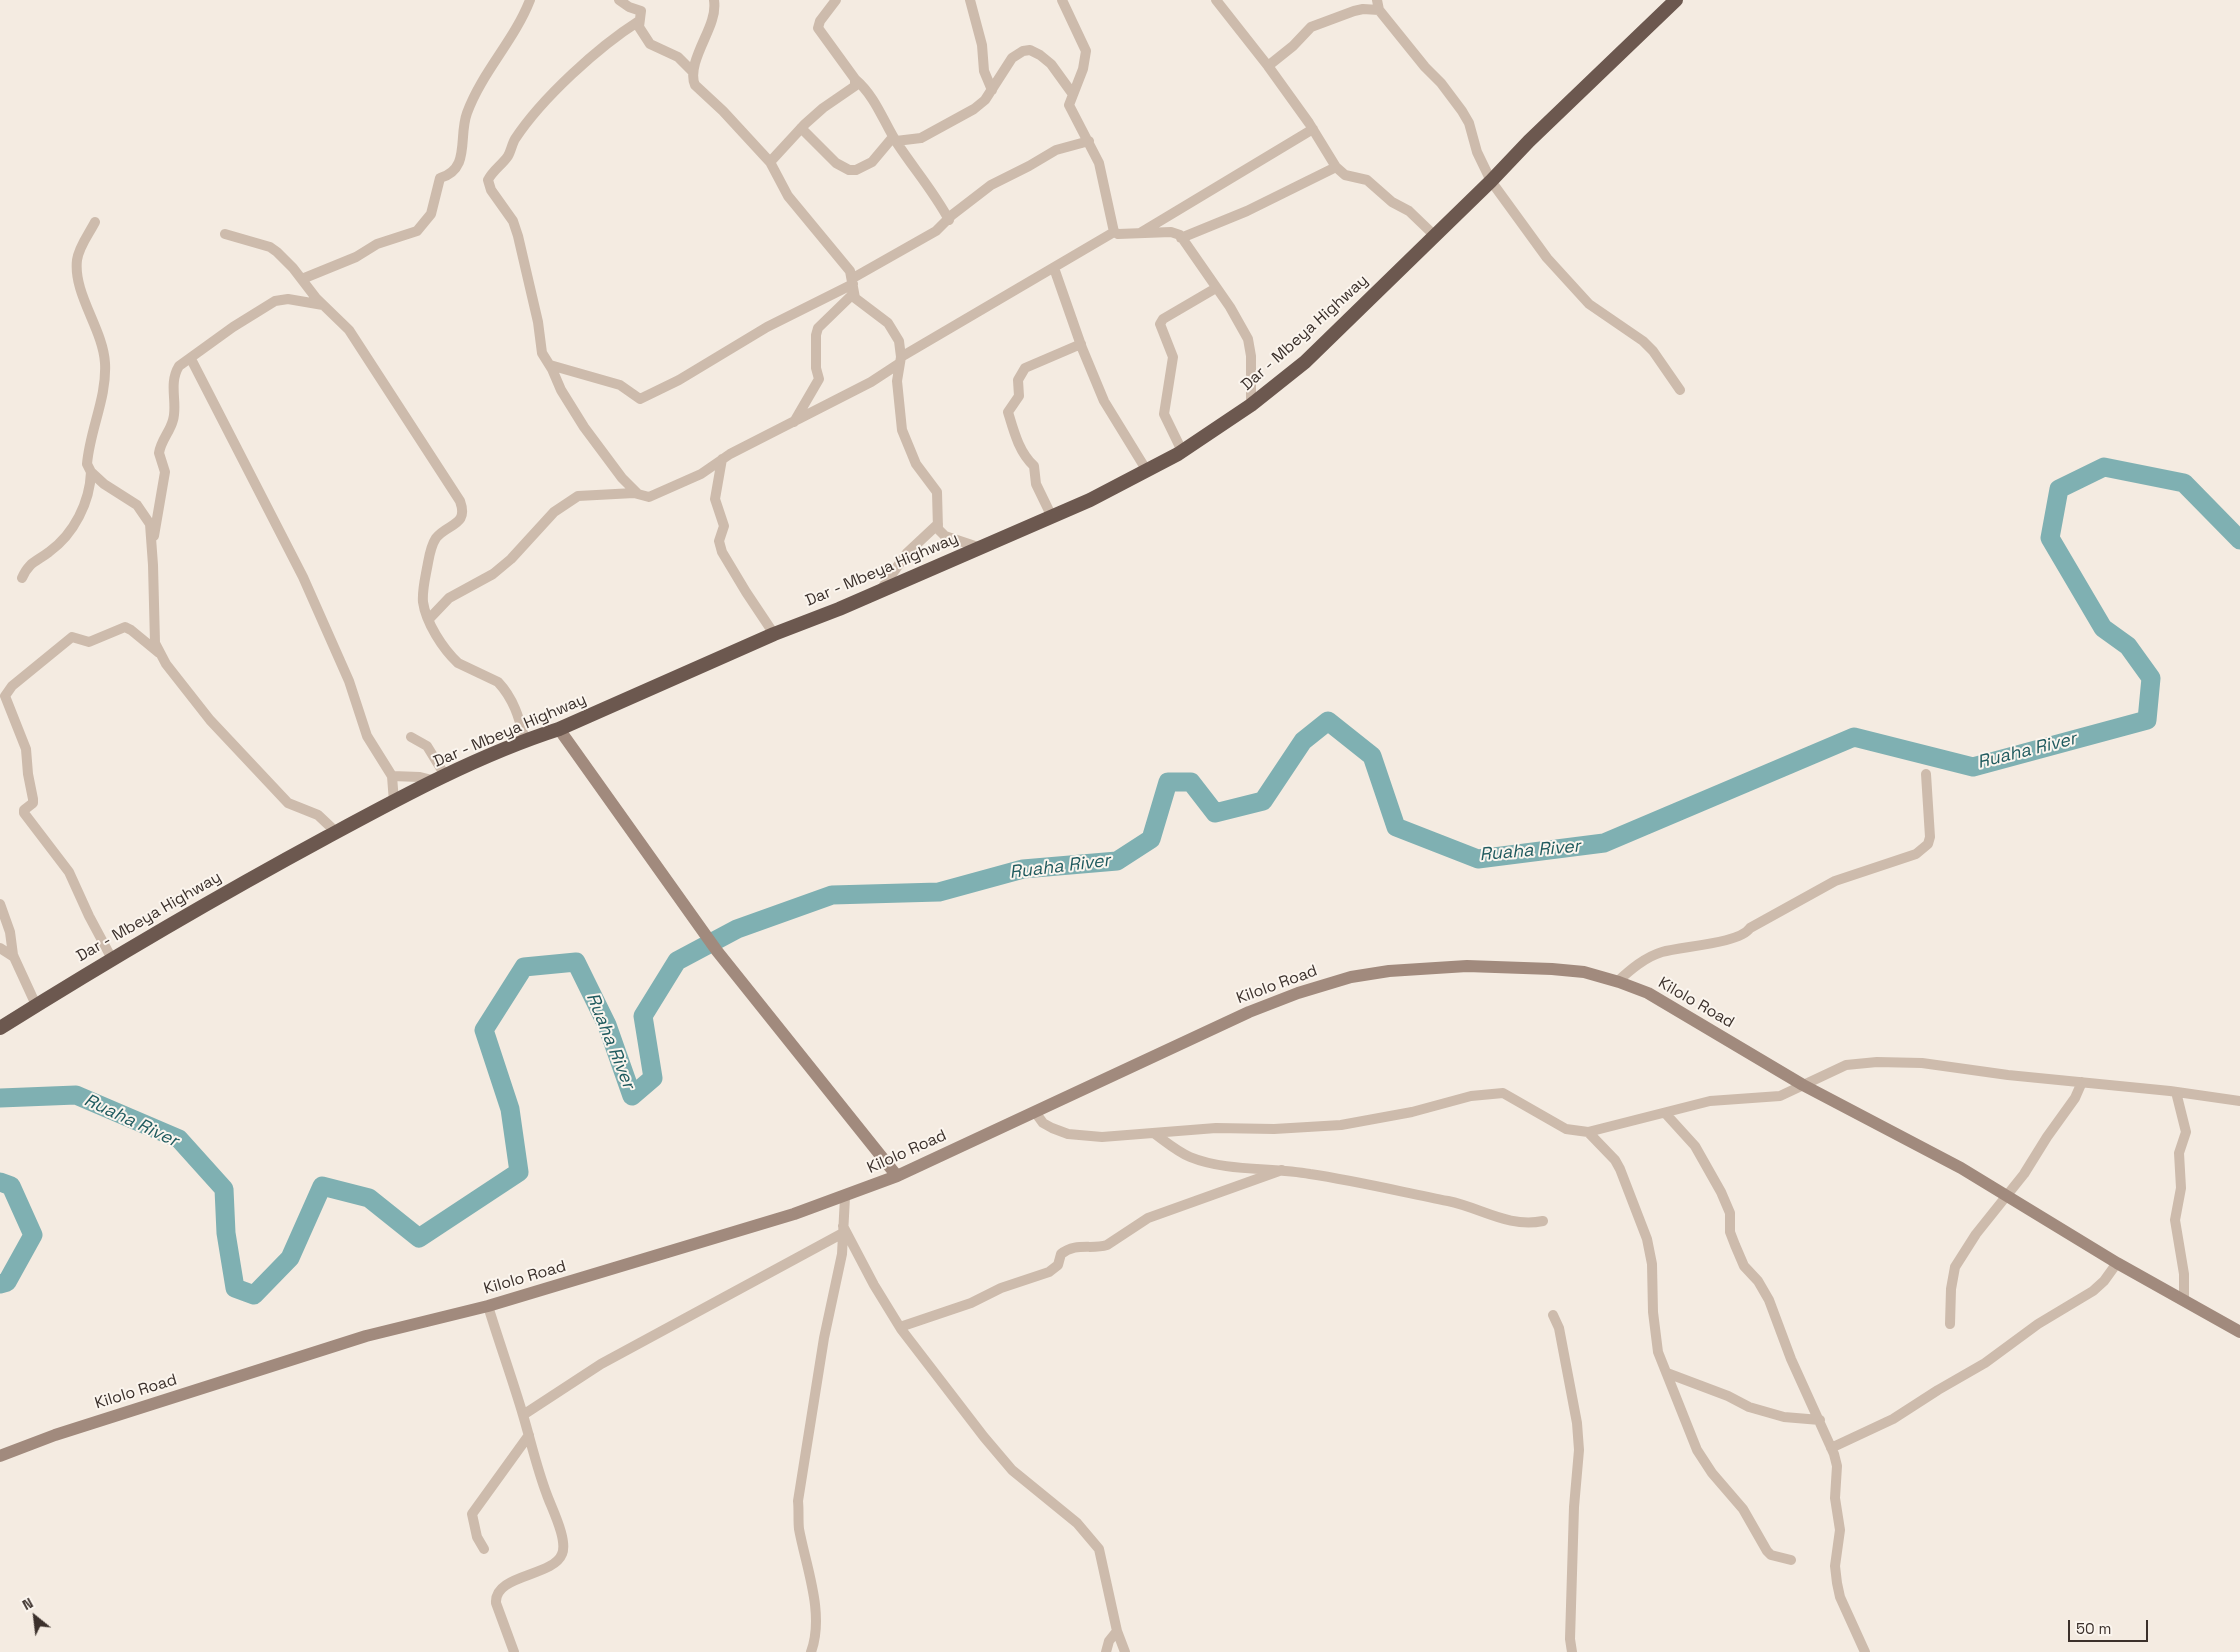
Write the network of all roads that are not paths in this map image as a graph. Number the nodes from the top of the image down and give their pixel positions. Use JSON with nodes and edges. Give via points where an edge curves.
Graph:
{"nodes":[{"id":1,"x":530,"y":0,"type":"edge"},
{"id":2,"x":619,"y":0,"type":"edge"},
{"id":3,"x":714,"y":0,"type":"edge"},
{"id":4,"x":836,"y":0,"type":"edge"},
{"id":5,"x":970,"y":0,"type":"edge"},
{"id":6,"x":1062,"y":0,"type":"edge"},
{"id":7,"x":1216,"y":0,"type":"edge"},
{"id":8,"x":1676,"y":0,"type":"edge"},
{"id":9,"x":1361,"y":4,"type":"edge"},
{"id":10,"x":1378,"y":5,"type":"edge"},
{"id":11,"x":640,"y":21,"type":"junction"},
{"id":12,"x":1268,"y":66,"type":"junction"},
{"id":13,"x":693,"y":72,"type":"junction"},
{"id":14,"x":855,"y":80,"type":"junction"},
{"id":15,"x":992,"y":90,"type":"junction"},
{"id":16,"x":1072,"y":93,"type":"junction"},
{"id":17,"x":801,"y":128,"type":"junction"},
{"id":18,"x":1313,"y":129,"type":"junction"},
{"id":19,"x":895,"y":139,"type":"junction"},
{"id":20,"x":1089,"y":141,"type":"junction"},
{"id":21,"x":770,"y":162,"type":"junction"},
{"id":22,"x":1336,"y":167,"type":"junction"},
{"id":23,"x":1491,"y":181,"type":"junction"},
{"id":24,"x":949,"y":220,"type":"junction"},
{"id":25,"x":95,"y":222,"type":"dead end"},
{"id":26,"x":1114,"y":232,"type":"junction"},
{"id":27,"x":1139,"y":233,"type":"junction"},
{"id":28,"x":225,"y":234,"type":"dead end"},
{"id":29,"x":1435,"y":236,"type":"junction"},
{"id":30,"x":1181,"y":238,"type":"junction"},
{"id":31,"x":1054,"y":268,"type":"junction"},
{"id":32,"x":302,"y":279,"type":"junction"},
{"id":33,"x":853,"y":285,"type":"junction"},
{"id":34,"x":1216,"y":288,"type":"junction"},
{"id":35,"x":323,"y":305,"type":"junction"},
{"id":36,"x":1080,"y":344,"type":"junction"},
{"id":37,"x":191,"y":359,"type":"junction"},
{"id":38,"x":900,"y":360,"type":"junction"},
{"id":39,"x":550,"y":365,"type":"junction"},
{"id":40,"x":1680,"y":390,"type":"dead end"},
{"id":41,"x":1251,"y":406,"type":"junction"},
{"id":42,"x":794,"y":422,"type":"junction"},
{"id":43,"x":1182,"y":451,"type":"junction"},
{"id":44,"x":722,"y":459,"type":"junction"},
{"id":45,"x":1147,"y":471,"type":"junction"},
{"id":46,"x":91,"y":472,"type":"junction"},
{"id":47,"x":637,"y":493,"type":"junction"},
{"id":48,"x":1052,"y":517,"type":"junction"},
{"id":49,"x":938,"y":524,"type":"junction"},
{"id":50,"x":152,"y":545,"type":"junction"},
{"id":51,"x":978,"y":547,"type":"junction"},
{"id":52,"x":22,"y":578,"type":"dead end"},
{"id":53,"x":880,"y":591,"type":"junction"},
{"id":54,"x":429,"y":618,"type":"junction"},
{"id":55,"x":774,"y":634,"type":"junction"},
{"id":56,"x":159,"y":653,"type":"junction"},
{"id":57,"x":559,"y":729,"type":"junction"},
{"id":58,"x":412,"y":737,"type":"dead end"},
{"id":59,"x":526,"y":740,"type":"junction"},
{"id":60,"x":1926,"y":774,"type":"dead end"},
{"id":61,"x":392,"y":776,"type":"junction"},
{"id":62,"x":441,"y":779,"type":"junction"},
{"id":63,"x":394,"y":802,"type":"junction"},
{"id":64,"x":336,"y":832,"type":"junction"},
{"id":65,"x":0,"y":904,"type":"edge"},
{"id":66,"x":0,"y":948,"type":"edge"},
{"id":67,"x":14,"y":957,"type":"junction"},
{"id":68,"x":112,"y":959,"type":"junction"},
{"id":69,"x":1616,"y":982,"type":"junction"},
{"id":70,"x":36,"y":1005,"type":"junction"},
{"id":71,"x":0,"y":1028,"type":"edge"},
{"id":72,"x":2082,"y":1082,"type":"junction"},
{"id":73,"x":1803,"y":1085,"type":"junction"},
{"id":74,"x":2176,"y":1092,"type":"junction"},
{"id":75,"x":2240,"y":1101,"type":"edge"},
{"id":76,"x":1035,"y":1112,"type":"junction"},
{"id":77,"x":1665,"y":1113,"type":"junction"},
{"id":78,"x":1588,"y":1132,"type":"junction"},
{"id":79,"x":1155,"y":1134,"type":"junction"},
{"id":80,"x":1282,"y":1170,"type":"junction"},
{"id":81,"x":896,"y":1176,"type":"junction"},
{"id":82,"x":845,"y":1197,"type":"junction"},
{"id":83,"x":2007,"y":1197,"type":"junction"},
{"id":84,"x":1543,"y":1221,"type":"dead end"},
{"id":85,"x":843,"y":1230,"type":"junction"},
{"id":86,"x":2117,"y":1263,"type":"junction"},
{"id":87,"x":2184,"y":1300,"type":"junction"},
{"id":88,"x":488,"y":1306,"type":"junction"},
{"id":89,"x":1553,"y":1316,"type":"dead end"},
{"id":90,"x":1950,"y":1324,"type":"dead end"},
{"id":91,"x":900,"y":1327,"type":"junction"},
{"id":92,"x":2240,"y":1332,"type":"edge"},
{"id":93,"x":1667,"y":1374,"type":"junction"},
{"id":94,"x":523,"y":1415,"type":"junction"},
{"id":95,"x":1820,"y":1420,"type":"junction"},
{"id":96,"x":529,"y":1435,"type":"junction"},
{"id":97,"x":1831,"y":1448,"type":"junction"},
{"id":98,"x":0,"y":1456,"type":"edge"},
{"id":99,"x":484,"y":1549,"type":"dead end"},
{"id":100,"x":1791,"y":1560,"type":"dead end"},
{"id":101,"x":1117,"y":1631,"type":"junction"},
{"id":102,"x":514,"y":1652,"type":"edge"},
{"id":103,"x":810,"y":1652,"type":"edge"},
{"id":104,"x":1106,"y":1652,"type":"edge"},
{"id":105,"x":1124,"y":1652,"type":"edge"},
{"id":106,"x":1572,"y":1652,"type":"edge"},
{"id":107,"x":1865,"y":1652,"type":"edge"}],
"edges":[{"from":1,"to":32,"type":"street","via":[[473,98],[462,128],[458,167],[440,178],[435,203],[426,222],[409,235],[377,244],[356,257]]},
{"from":2,"to":11,"type":"street","via":[[641,11]]},
{"from":3,"to":13,"type":"street","via":[[713,20]]},
{"from":4,"to":14,"type":"street","via":[[818,28]]},
{"from":5,"to":15,"type":"street","via":[[982,44],[984,71]]},
{"from":6,"to":16,"type":"street","via":[[1086,51],[1083,69]]},
{"from":7,"to":12,"type":"street"},
{"from":8,"to":23,"type":"highway","name":"Dar - Mbeya Highway"},
{"from":9,"to":10,"type":"street"},
{"from":9,"to":12,"type":"street","via":[[1312,27]]},
{"from":10,"to":23,"type":"street","via":[[1462,112]]},
{"from":11,"to":13,"type":"street","via":[[639,27],[650,44],[678,57]]},
{"from":11,"to":39,"type":"street","via":[[583,64],[515,140],[507,158],[488,180],[491,190],[513,220],[538,322],[542,353]]},
{"from":12,"to":18,"type":"street"},
{"from":13,"to":21,"type":"street","via":[[692,80],[699,90]]},
{"from":14,"to":17,"type":"street","via":[[853,88]]},
{"from":14,"to":19,"type":"street","via":[[871,95]]},
{"from":15,"to":16,"type":"street","via":[[1012,58],[1030,50],[1051,64]]},
{"from":15,"to":19,"type":"street","via":[[965,115],[921,138]]},
{"from":16,"to":20,"type":"street","via":[[1069,104]]},
{"from":17,"to":19,"type":"street","via":[[836,163],[850,170],[872,162]]},
{"from":17,"to":21,"type":"street"},
{"from":18,"to":22,"type":"street"},
{"from":18,"to":27,"type":"street"},
{"from":19,"to":24,"type":"street"},
{"from":20,"to":24,"type":"street","via":[[1056,150],[991,185]]},
{"from":20,"to":26,"type":"street","via":[[1101,169]]},
{"from":21,"to":33,"type":"street","via":[[788,196],[848,268]]},
{"from":22,"to":29,"type":"street","via":[[1348,176],[1367,180],[1392,202],[1409,211]]},
{"from":22,"to":30,"type":"street","via":[[1247,211]]},
{"from":23,"to":29,"type":"highway","name":"Dar - Mbeya Highway"},
{"from":23,"to":40,"type":"street","via":[[1546,258],[1571,286],[1589,304],[1653,350]]},
{"from":24,"to":33,"type":"street"},
{"from":25,"to":46,"type":"street","via":[[80,248],[77,264],[105,360],[104,392],[87,461]]},
{"from":26,"to":27,"type":"street"},
{"from":26,"to":31,"type":"street"},
{"from":27,"to":30,"type":"street","via":[[1172,232]]},
{"from":28,"to":32,"type":"street","via":[[270,247]]},
{"from":29,"to":41,"type":"highway","name":"Dar - Mbeya Highway","via":[[1305,362]]},
{"from":30,"to":34,"type":"street"},
{"from":31,"to":36,"type":"street"},
{"from":31,"to":38,"type":"street"},
{"from":32,"to":35,"type":"street"},
{"from":33,"to":38,"type":"street","via":[[857,300],[888,323],[899,341]]},
{"from":33,"to":39,"type":"street","via":[[767,326],[679,380],[640,398],[623,386]]},
{"from":33,"to":42,"type":"street","via":[[818,328],[816,368],[819,379]]},
{"from":34,"to":41,"type":"street","via":[[1250,344]]},
{"from":34,"to":43,"type":"street","via":[[1160,324],[1173,357],[1164,414]]},
{"from":35,"to":37,"type":"street","via":[[275,300]]},
{"from":35,"to":54,"type":"street","via":[[355,338],[460,501],[463,510],[460,520],[435,539],[429,552],[423,596]]},
{"from":36,"to":45,"type":"street","via":[[1104,400]]},
{"from":36,"to":48,"type":"street","via":[[1026,368],[1018,380],[1019,396],[1008,412],[1025,458],[1034,466],[1036,484]]},
{"from":37,"to":50,"type":"street","via":[[179,366],[175,373],[174,419],[159,453],[165,472]]},
{"from":37,"to":61,"type":"street","via":[[303,577],[349,682],[367,736]]},
{"from":38,"to":42,"type":"street","via":[[871,382]]},
{"from":38,"to":49,"type":"street","via":[[897,381],[902,430],[916,464],[937,492]]},
{"from":39,"to":47,"type":"street","via":[[584,427]]},
{"from":41,"to":43,"type":"highway","name":"Dar - Mbeya Highway"},
{"from":42,"to":44,"type":"street"},
{"from":43,"to":45,"type":"highway","name":"Dar - Mbeya Highway"},
{"from":44,"to":47,"type":"street","via":[[701,474],[649,497]]},
{"from":44,"to":55,"type":"street","via":[[716,499],[724,526],[719,541],[722,552]]},
{"from":45,"to":48,"type":"highway","name":"Dar - Mbeya Highway"},
{"from":46,"to":50,"type":"street","via":[[137,505],[150,524]]},
{"from":46,"to":52,"type":"street","via":[[85,504],[66,536],[29,564]]},
{"from":47,"to":54,"type":"street","via":[[578,496],[554,512],[511,560],[493,574],[449,598]]},
{"from":48,"to":51,"type":"highway","name":"Dar - Mbeya Highway"},
{"from":49,"to":51,"type":"street","via":[[939,531],[945,536]]},
{"from":49,"to":53,"type":"street","via":[[907,553]]},
{"from":50,"to":56,"type":"street","via":[[154,630]]},
{"from":51,"to":53,"type":"highway","name":"Dar - Mbeya Highway"},
{"from":53,"to":55,"type":"highway","name":"Dar - Mbeya Highway"},
{"from":54,"to":59,"type":"street","via":[[458,662],[503,687],[516,708]]},
{"from":55,"to":57,"type":"highway","name":"Dar - Mbeya Highway"},
{"from":56,"to":64,"type":"street","via":[[210,720],[288,802],[318,815]]},
{"from":56,"to":68,"type":"street","via":[[125,628],[89,642],[72,637],[4,696],[26,749],[34,800],[24,813],[69,872]]},
{"from":57,"to":59,"type":"highway","name":"Dar - Mbeya Highway"},
{"from":57,"to":81,"type":"main road","via":[[717,951]]},
{"from":58,"to":62,"type":"street","via":[[427,746]]},
{"from":59,"to":62,"type":"highway","name":"Dar - Mbeya Highway"},
{"from":60,"to":69,"type":"street","via":[[1930,836],[1928,844],[1916,854],[1835,881],[1740,936],[1661,952]]},
{"from":61,"to":62,"type":"street"},
{"from":61,"to":63,"type":"street"},
{"from":62,"to":63,"type":"highway","name":"Dar - Mbeya Highway"},
{"from":63,"to":64,"type":"highway","name":"Dar - Mbeya Highway"},
{"from":64,"to":68,"type":"highway","name":"Dar - Mbeya Highway"},
{"from":65,"to":67,"type":"street","via":[[10,932]]},
{"from":66,"to":67,"type":"street"},
{"from":67,"to":70,"type":"street"},
{"from":68,"to":70,"type":"highway","name":"Dar - Mbeya Highway"},
{"from":69,"to":73,"type":"main road","name":"Kilolo Road","via":[[1648,993]]},
{"from":69,"to":76,"type":"main road","name":"Kilolo Road","via":[[1584,972],[1467,966],[1351,976],[1248,1012]]},
{"from":70,"to":71,"type":"highway","name":"Dar - Mbeya Highway"},
{"from":72,"to":73,"type":"street","via":[[1922,1063],[1877,1062],[1846,1065]]},
{"from":72,"to":74,"type":"street"},
{"from":72,"to":83,"type":"street","via":[[2075,1098]]},
{"from":73,"to":77,"type":"street","via":[[1780,1096],[1729,1098]]},
{"from":73,"to":83,"type":"main road","name":"Kilolo Road","via":[[1945,1160]]},
{"from":74,"to":75,"type":"street"},
{"from":74,"to":87,"type":"street","via":[[2186,1132],[2179,1153],[2181,1188],[2175,1220],[2184,1274]]},
{"from":76,"to":79,"type":"street","via":[[1043,1123],[1068,1134],[1102,1138]]},
{"from":76,"to":81,"type":"main road","name":"Kilolo Road"},
{"from":77,"to":78,"type":"street"},
{"from":77,"to":95,"type":"street","via":[[1695,1146],[1721,1192],[1730,1213],[1734,1244],[1744,1266],[1769,1300],[1791,1359]]},
{"from":78,"to":79,"type":"street","via":[[1566,1129],[1503,1093],[1471,1096],[1412,1112],[1341,1125],[1216,1128]]},
{"from":78,"to":93,"type":"street","via":[[1620,1170],[1647,1239],[1652,1264],[1654,1333]]},
{"from":79,"to":80,"type":"street","via":[[1190,1157],[1240,1168]]},
{"from":80,"to":84,"type":"street","via":[[1450,1201],[1520,1224]]},
{"from":80,"to":91,"type":"street","via":[[1148,1218],[1107,1245],[1070,1248],[1061,1254],[1058,1266],[1049,1272]]},
{"from":81,"to":82,"type":"main road","name":"Kilolo Road"},
{"from":82,"to":85,"type":"street"},
{"from":82,"to":88,"type":"main road","name":"Kilolo Road"},
{"from":83,"to":86,"type":"main road","name":"Kilolo Road"},
{"from":83,"to":90,"type":"street","via":[[1976,1234],[1955,1267]]},
{"from":85,"to":91,"type":"street"},
{"from":85,"to":94,"type":"street","via":[[609,1359]]},
{"from":85,"to":103,"type":"street","via":[[842,1254],[824,1338],[798,1501],[799,1526],[814,1604],[816,1630]]},
{"from":86,"to":87,"type":"main road","name":"Kilolo Road"},
{"from":86,"to":97,"type":"street","via":[[2093,1291],[2038,1324],[1985,1363],[1893,1418]]},
{"from":87,"to":92,"type":"main road","name":"Kilolo Road"},
{"from":88,"to":94,"type":"street"},
{"from":88,"to":98,"type":"main road","name":"Kilolo Road","via":[[366,1336],[56,1435]]},
{"from":89,"to":106,"type":"street","via":[[1559,1328],[1579,1450],[1571,1562]]},
{"from":91,"to":101,"type":"street","via":[[1012,1470],[1077,1523],[1099,1549]]},
{"from":93,"to":95,"type":"street","via":[[1749,1407],[1784,1416]]},
{"from":93,"to":100,"type":"street","via":[[1697,1450],[1712,1473],[1743,1508],[1767,1551]]},
{"from":94,"to":96,"type":"street"},
{"from":95,"to":97,"type":"street"},
{"from":96,"to":99,"type":"street","via":[[472,1514],[477,1537]]},
{"from":96,"to":102,"type":"street","via":[[563,1541],[563,1552],[555,1564],[518,1579],[498,1592],[496,1603]]},
{"from":97,"to":107,"type":"street","via":[[1837,1466],[1835,1498],[1840,1530],[1835,1566],[1837,1583]]},
{"from":101,"to":104,"type":"street","via":[[1108,1641]]},
{"from":101,"to":105,"type":"street"}]}
